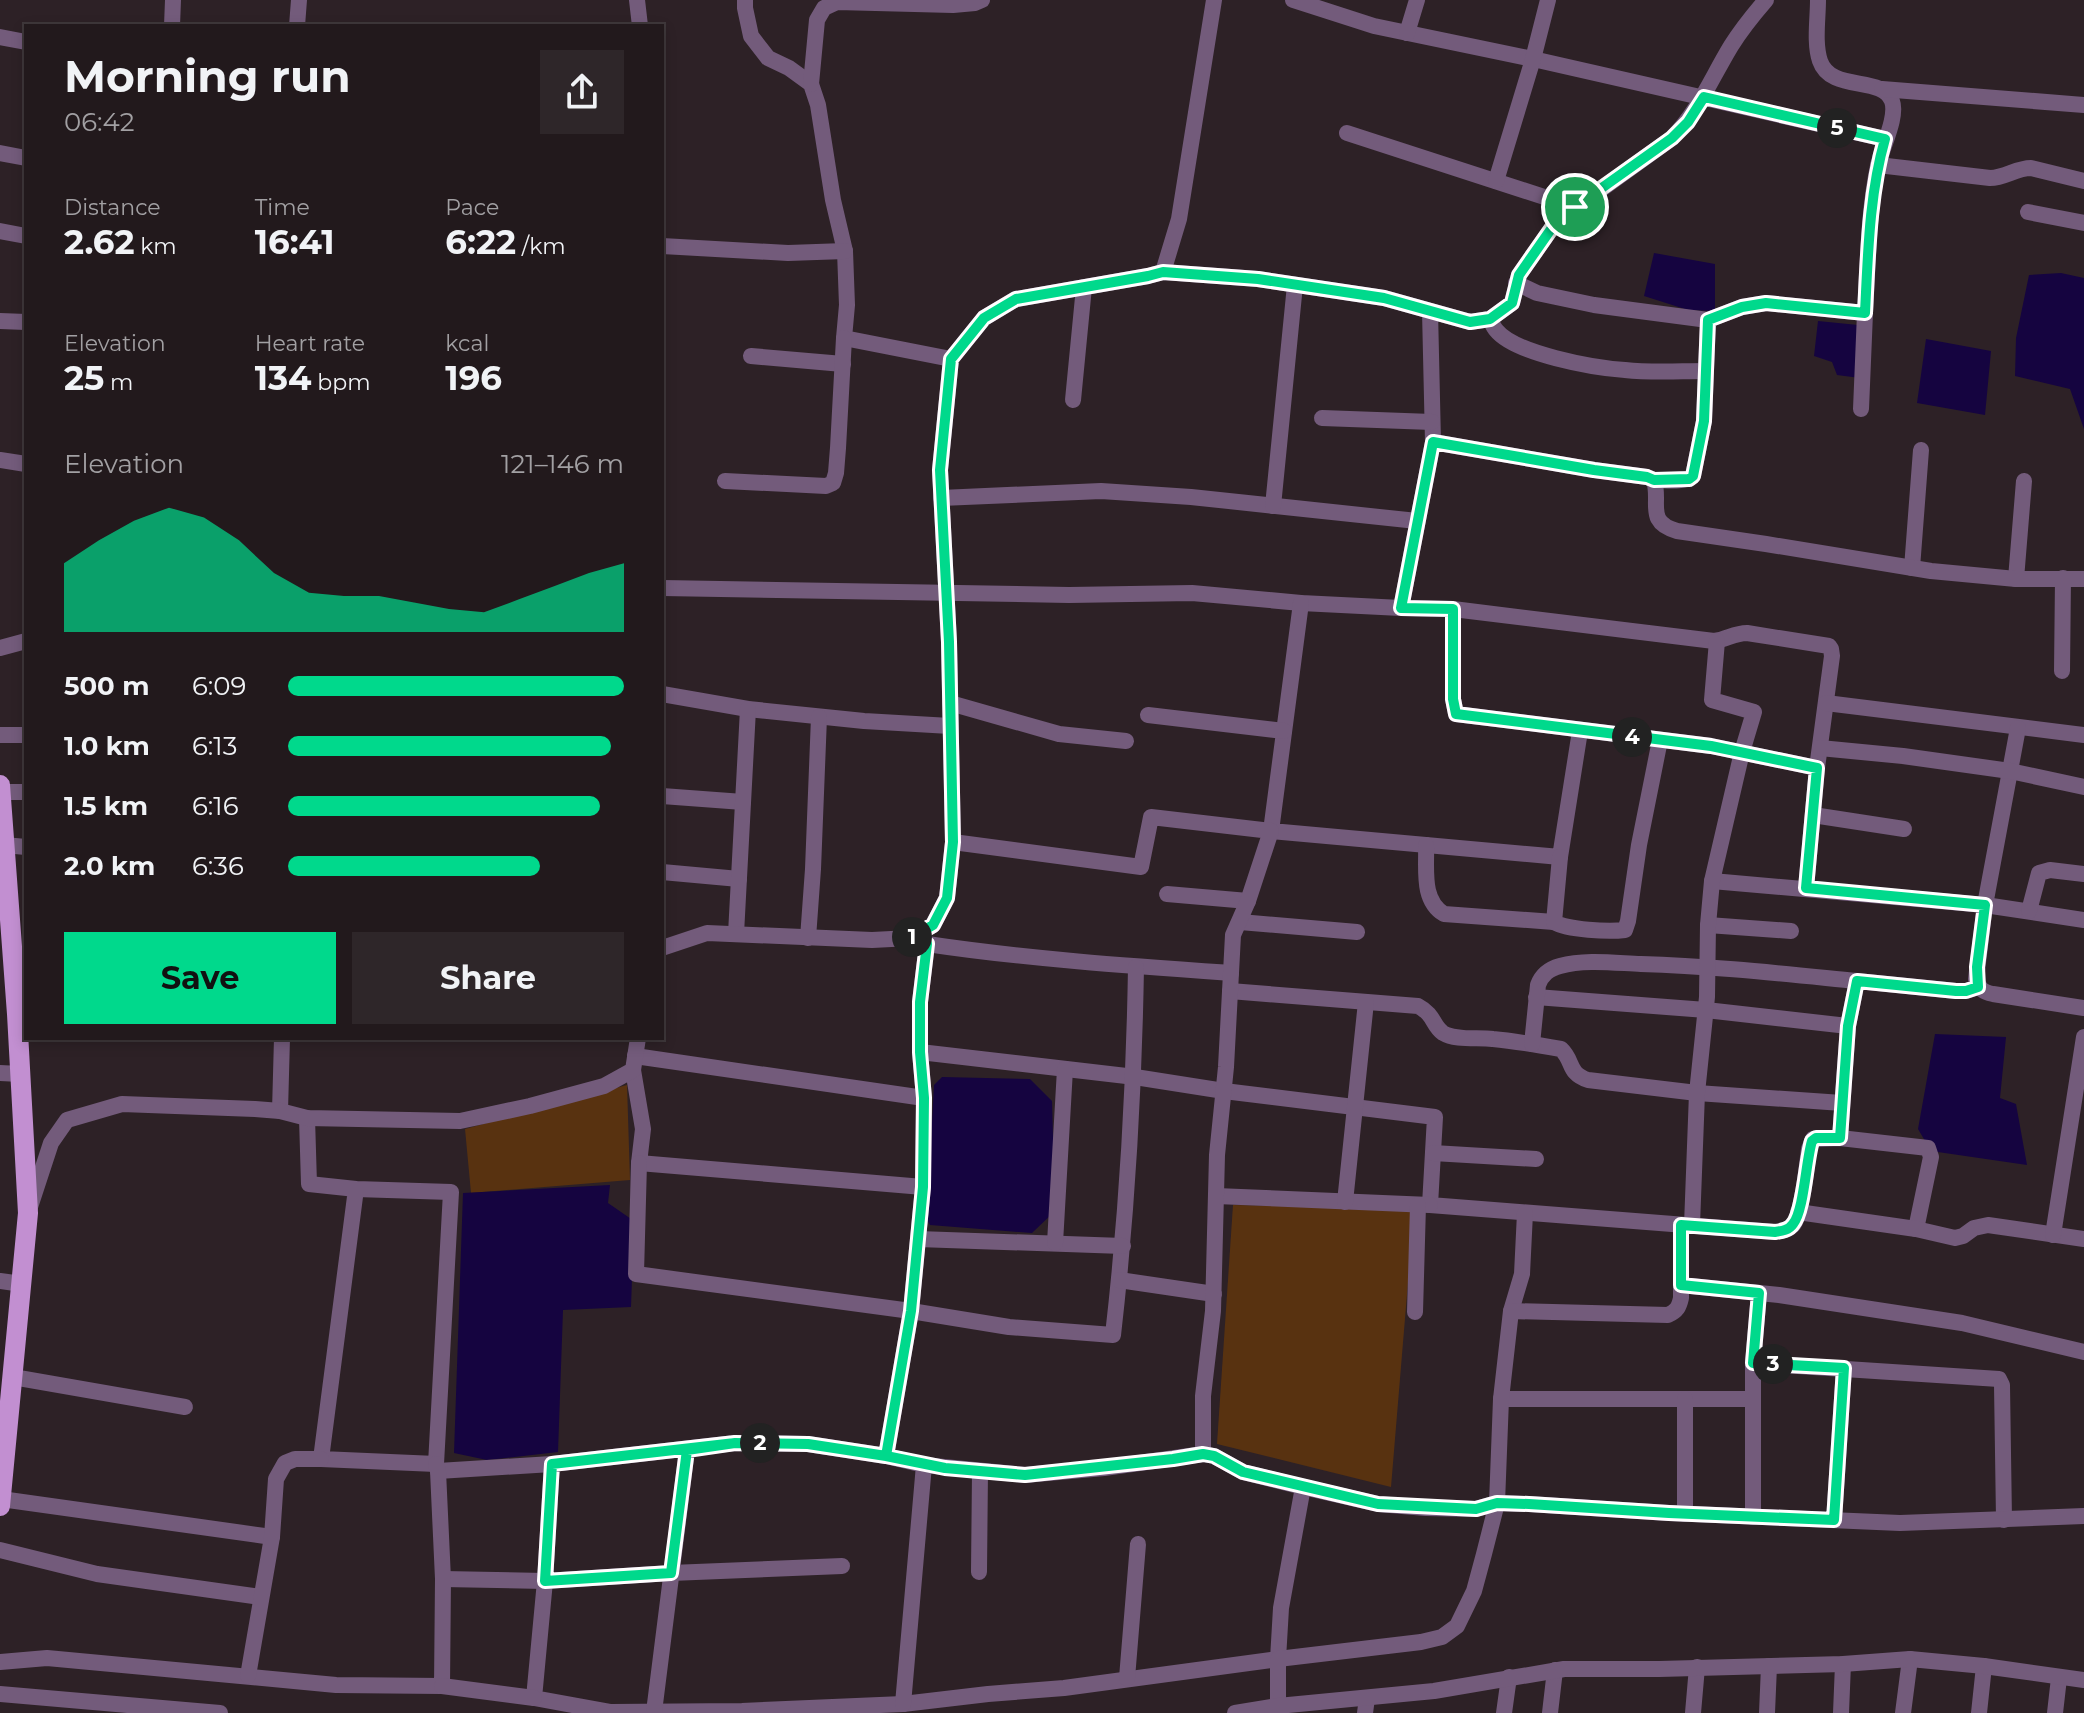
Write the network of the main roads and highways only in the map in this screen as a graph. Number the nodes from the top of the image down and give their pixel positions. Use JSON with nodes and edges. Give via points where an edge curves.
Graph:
{"nodes":[{"id":1,"x":0,"y":785,"type":"edge"},
{"id":2,"x":1,"y":792,"type":"edge"},
{"id":3,"x":3,"y":880,"type":"edge"},
{"id":4,"x":22,"y":1014,"type":"edge"},
{"id":5,"x":10,"y":1074,"type":"edge"},
{"id":6,"x":3,"y":1442,"type":"edge"},
{"id":7,"x":1,"y":1499,"type":"edge"},
{"id":8,"x":0,"y":1506,"type":"edge"}],
"edges":[{"from":1,"to":2,"type":"main road"},
{"from":2,"to":3,"type":"main road"},
{"from":3,"to":4,"type":"main road"},
{"from":4,"to":5,"type":"main road"},
{"from":5,"to":6,"type":"main road","via":[[28,1213]]},
{"from":6,"to":7,"type":"main road"},
{"from":7,"to":8,"type":"main road"}]}
